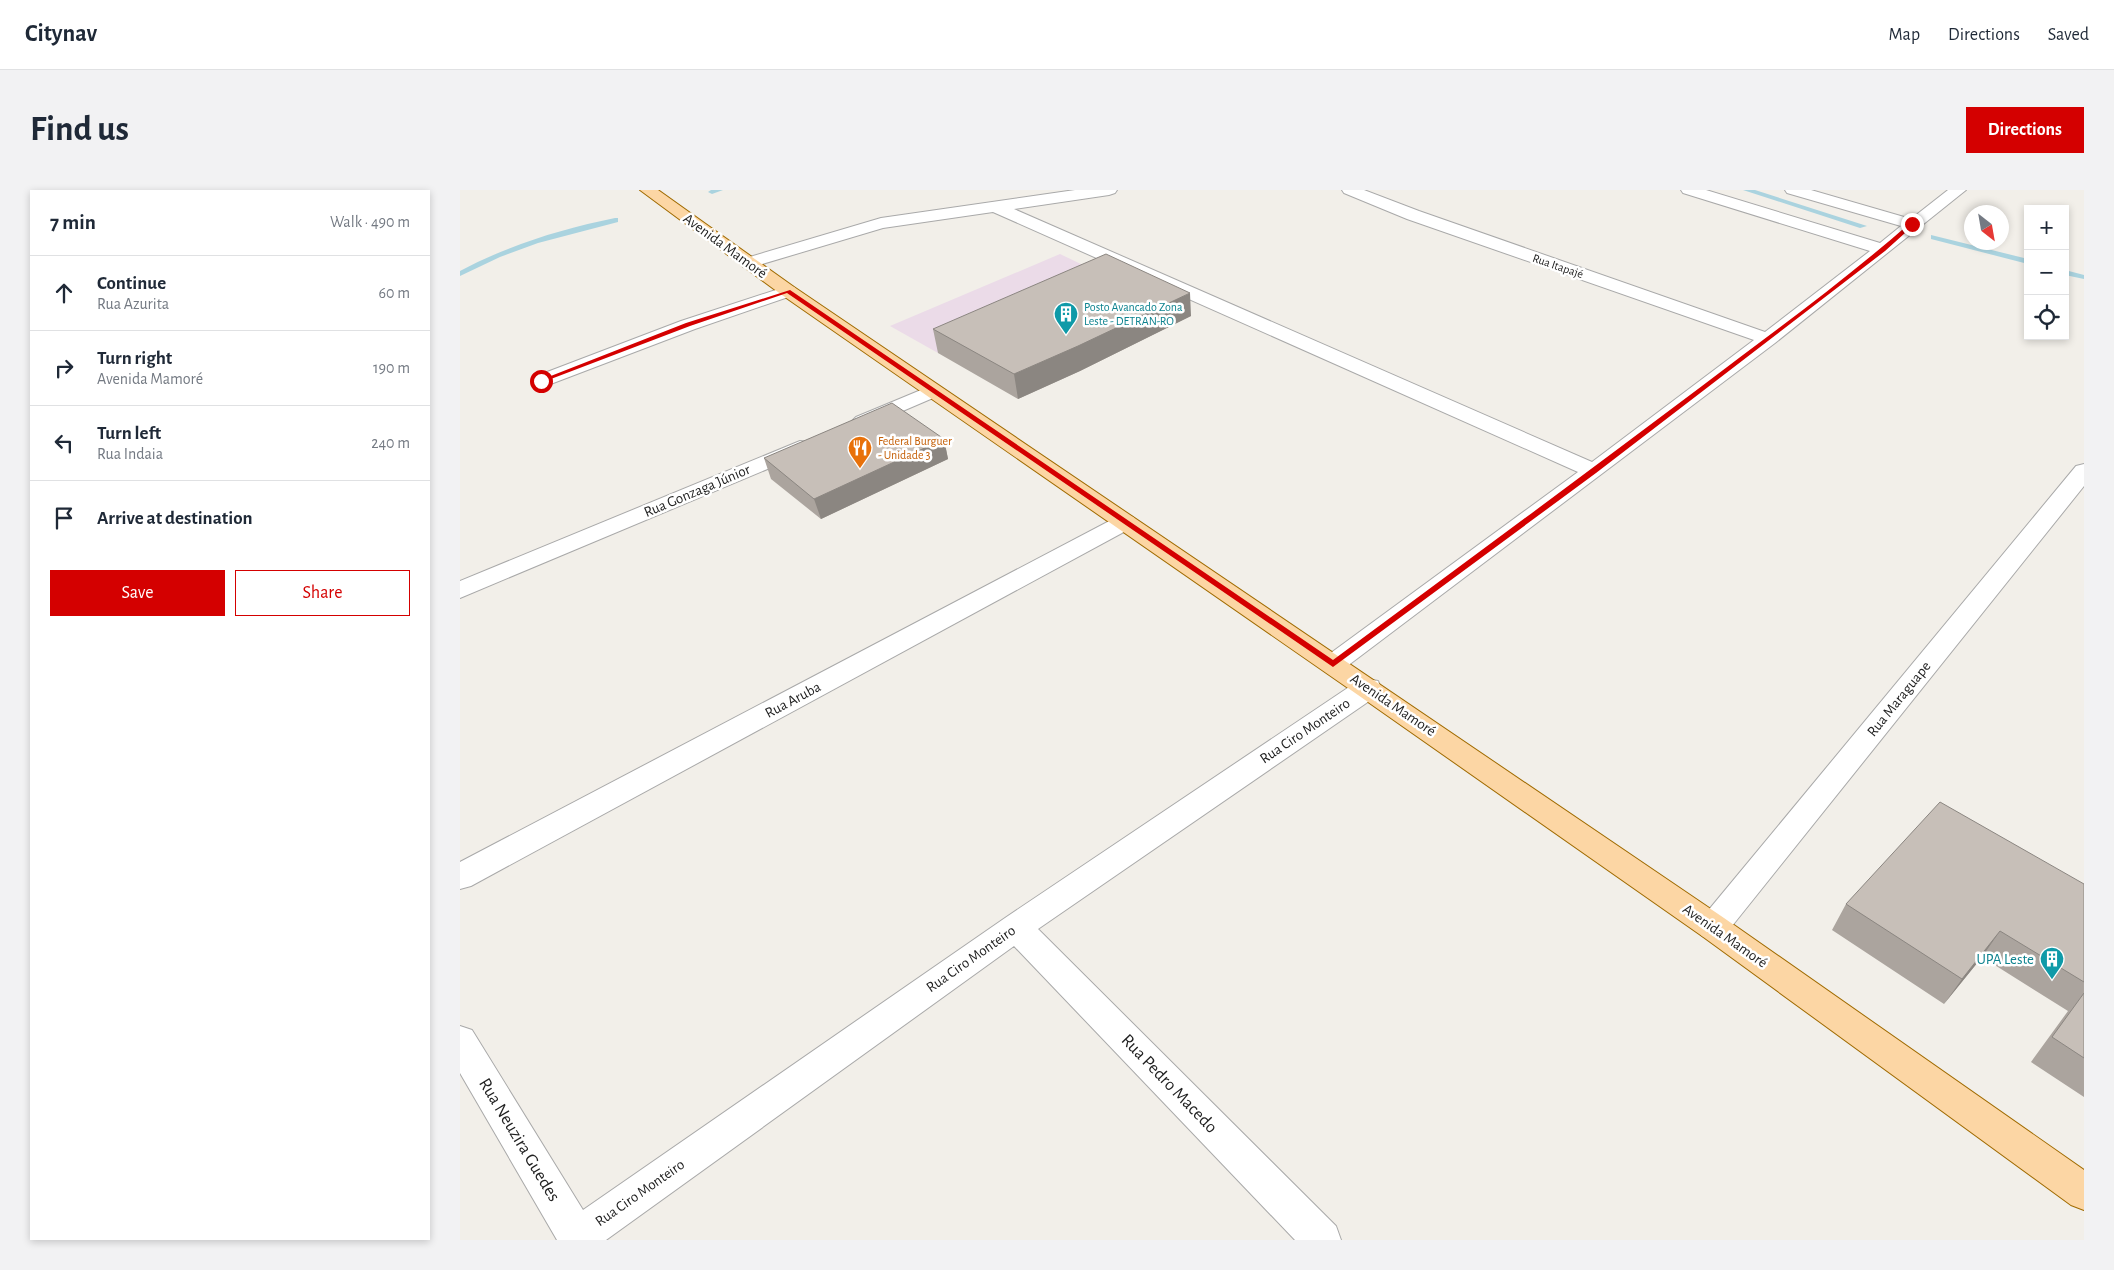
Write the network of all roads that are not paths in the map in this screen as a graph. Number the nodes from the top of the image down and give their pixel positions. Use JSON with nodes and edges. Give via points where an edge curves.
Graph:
{"nodes":[{"id":1,"x":1109,"y":190,"type":"edge"},
{"id":2,"x":1350,"y":190,"type":"edge"},
{"id":3,"x":1690,"y":190,"type":"edge"},
{"id":4,"x":1793,"y":190,"type":"edge"},
{"id":5,"x":1958,"y":190,"type":"edge"},
{"id":6,"x":651,"y":192,"type":"edge"},
{"id":7,"x":994,"y":206,"type":"junction"},
{"id":8,"x":1912,"y":224,"type":"junction"},
{"id":9,"x":1883,"y":250,"type":"junction"},
{"id":10,"x":749,"y":262,"type":"junction"},
{"id":11,"x":788,"y":291,"type":"junction"},
{"id":12,"x":1768,"y":339,"type":"junction"},
{"id":13,"x":541,"y":381,"type":"dead end"},
{"id":14,"x":933,"y":391,"type":"junction"},
{"id":15,"x":843,"y":429,"type":"edge"},
{"id":16,"x":815,"y":441,"type":"edge"},
{"id":17,"x":2084,"y":470,"type":"edge"},
{"id":18,"x":1594,"y":471,"type":"junction"},
{"id":19,"x":1125,"y":522,"type":"junction"},
{"id":20,"x":460,"y":590,"type":"edge"},
{"id":21,"x":1333,"y":664,"type":"junction"},
{"id":22,"x":1368,"y":688,"type":"junction"},
{"id":23,"x":460,"y":877,"type":"edge"},
{"id":24,"x":1016,"y":927,"type":"junction"},
{"id":25,"x":1713,"y":927,"type":"junction"},
{"id":26,"x":460,"y":1041,"type":"edge"},
{"id":27,"x":2084,"y":1192,"type":"edge"},
{"id":28,"x":578,"y":1239,"type":"edge"},
{"id":29,"x":1322,"y":1240,"type":"edge"}],
"edges":[{"from":1,"to":7,"type":"street"},
{"from":2,"to":12,"type":"street","name":"Rua Itapajé","via":[[1413,216]]},
{"from":3,"to":9,"type":"street"},
{"from":4,"to":8,"type":"street"},
{"from":5,"to":8,"type":"street"},
{"from":6,"to":10,"type":"main road","name":"Avenida Mamoré"},
{"from":7,"to":10,"type":"street","via":[[881,224]]},
{"from":7,"to":18,"type":"street"},
{"from":8,"to":9,"type":"street"},
{"from":9,"to":12,"type":"street"},
{"from":10,"to":11,"type":"main road","name":"Avenida Mamoré"},
{"from":11,"to":13,"type":"street","via":[[688,324]]},
{"from":11,"to":14,"type":"main road","name":"Avenida Mamoré"},
{"from":12,"to":18,"type":"street"},
{"from":14,"to":15,"type":"street"},
{"from":14,"to":19,"type":"main road","name":"Avenida Mamoré"},
{"from":16,"to":20,"type":"street","name":"Rua Gonzaga Júnior"},
{"from":17,"to":25,"type":"street","name":"Rua Maraguape"},
{"from":18,"to":21,"type":"street"},
{"from":19,"to":21,"type":"main road","name":"Avenida Mamoré"},
{"from":19,"to":23,"type":"street","name":"Rua Aruba"},
{"from":21,"to":22,"type":"main road","name":"Avenida Mamoré"},
{"from":22,"to":24,"type":"street","name":"Rua Ciro Monteiro"},
{"from":22,"to":25,"type":"main road","name":"Avenida Mamoré"},
{"from":24,"to":28,"type":"street","name":"Rua Ciro Monteiro"},
{"from":24,"to":29,"type":"street","name":"Rua Pedro Macedo"},
{"from":25,"to":27,"type":"main road","name":"Avenida Mamoré"},
{"from":26,"to":28,"type":"street","name":"Rua Neuzira Guedes"}]}
